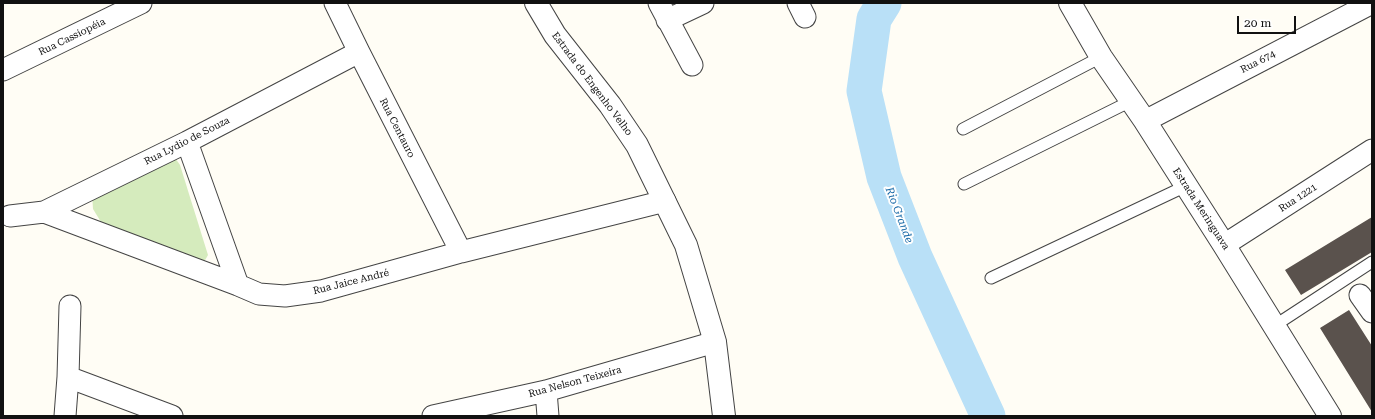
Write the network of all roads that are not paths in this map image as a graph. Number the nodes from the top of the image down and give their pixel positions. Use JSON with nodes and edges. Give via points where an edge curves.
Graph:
{"nodes":[{"id":1,"x":141,"y":3,"type":"edge"},
{"id":2,"x":335,"y":3,"type":"edge"},
{"id":3,"x":536,"y":3,"type":"edge"},
{"id":4,"x":703,"y":3,"type":"edge"},
{"id":5,"x":1070,"y":3,"type":"edge"},
{"id":6,"x":1372,"y":4,"type":"edge"},
{"id":7,"x":663,"y":11,"type":"edge"},
{"id":8,"x":359,"y":52,"type":"junction"},
{"id":9,"x":1101,"y":57,"type":"junction"},
{"id":10,"x":692,"y":65,"type":"dead end"},
{"id":11,"x":3,"y":70,"type":"edge"},
{"id":12,"x":1131,"y":101,"type":"junction"},
{"id":13,"x":1145,"y":121,"type":"junction"},
{"id":14,"x":963,"y":129,"type":"dead end"},
{"id":15,"x":187,"y":142,"type":"junction"},
{"id":16,"x":1372,"y":150,"type":"edge"},
{"id":17,"x":964,"y":184,"type":"dead end"},
{"id":18,"x":1186,"y":186,"type":"junction"},
{"id":19,"x":665,"y":201,"type":"junction"},
{"id":20,"x":44,"y":212,"type":"junction"},
{"id":21,"x":10,"y":216,"type":"dead end"},
{"id":22,"x":1224,"y":245,"type":"junction"},
{"id":23,"x":461,"y":252,"type":"junction"},
{"id":24,"x":1372,"y":262,"type":"edge"},
{"id":25,"x":991,"y":278,"type":"dead end"},
{"id":26,"x":238,"y":285,"type":"junction"},
{"id":27,"x":1360,"y":295,"type":"dead end"},
{"id":28,"x":70,"y":306,"type":"dead end"},
{"id":29,"x":1372,"y":312,"type":"edge"},
{"id":30,"x":1274,"y":326,"type":"junction"},
{"id":31,"x":715,"y":342,"type":"junction"},
{"id":32,"x":68,"y":378,"type":"junction"},
{"id":33,"x":546,"y":391,"type":"junction"},
{"id":34,"x":65,"y":416,"type":"edge"},
{"id":35,"x":172,"y":416,"type":"edge"},
{"id":36,"x":433,"y":416,"type":"edge"},
{"id":37,"x":548,"y":416,"type":"edge"},
{"id":38,"x":724,"y":416,"type":"edge"},
{"id":39,"x":1330,"y":416,"type":"edge"}],
"edges":[{"from":1,"to":11,"type":"street","name":"Rua Cassiopéia"},
{"from":2,"to":8,"type":"street","name":"Rua Centauro"},
{"from":3,"to":19,"type":"street","name":"Estrada do Engenho Velho","via":[[555,35],[586,72],[637,144]]},
{"from":4,"to":7,"type":"street"},
{"from":5,"to":9,"type":"street","name":"Estrada Meringuava"},
{"from":6,"to":13,"type":"street","name":"Rua 674"},
{"from":7,"to":10,"type":"street"},
{"from":8,"to":15,"type":"street","name":"Rua Lydio de Souza"},
{"from":8,"to":23,"type":"street","name":"Rua Centauro"},
{"from":9,"to":12,"type":"street","name":"Estrada Meringuava"},
{"from":9,"to":14,"type":"lane"},
{"from":12,"to":13,"type":"street","name":"Estrada Meringuava"},
{"from":12,"to":17,"type":"lane"},
{"from":13,"to":18,"type":"street","name":"Estrada Meringuava"},
{"from":15,"to":20,"type":"street","name":"Rua Lydio de Souza"},
{"from":15,"to":26,"type":"street"},
{"from":16,"to":22,"type":"street","name":"Rua 1221"},
{"from":18,"to":22,"type":"street","name":"Estrada Meringuava"},
{"from":18,"to":25,"type":"lane"},
{"from":19,"to":23,"type":"street","name":"Rua Jaice André"},
{"from":19,"to":31,"type":"street","name":"Estrada do Engenho Velho","via":[[686,245]]},
{"from":20,"to":21,"type":"street","name":"Rua Lydio de Souza"},
{"from":20,"to":26,"type":"street","name":"Rua Jaice André"},
{"from":22,"to":30,"type":"street","name":"Estrada Meringuava"},
{"from":23,"to":26,"type":"street","name":"Rua Jaice André","via":[[321,291],[285,296],[266,295]]},
{"from":24,"to":30,"type":"lane"},
{"from":27,"to":29,"type":"street"},
{"from":28,"to":32,"type":"street"},
{"from":30,"to":39,"type":"street","name":"Estrada Meringuava"},
{"from":31,"to":33,"type":"street","name":"Rua Nelson Teixeira"},
{"from":31,"to":38,"type":"street","name":"Estrada do Engenho Velho"},
{"from":32,"to":34,"type":"street"},
{"from":32,"to":35,"type":"street"},
{"from":33,"to":36,"type":"street","name":"Rua Nelson Teixeira"},
{"from":33,"to":37,"type":"street"}]}
